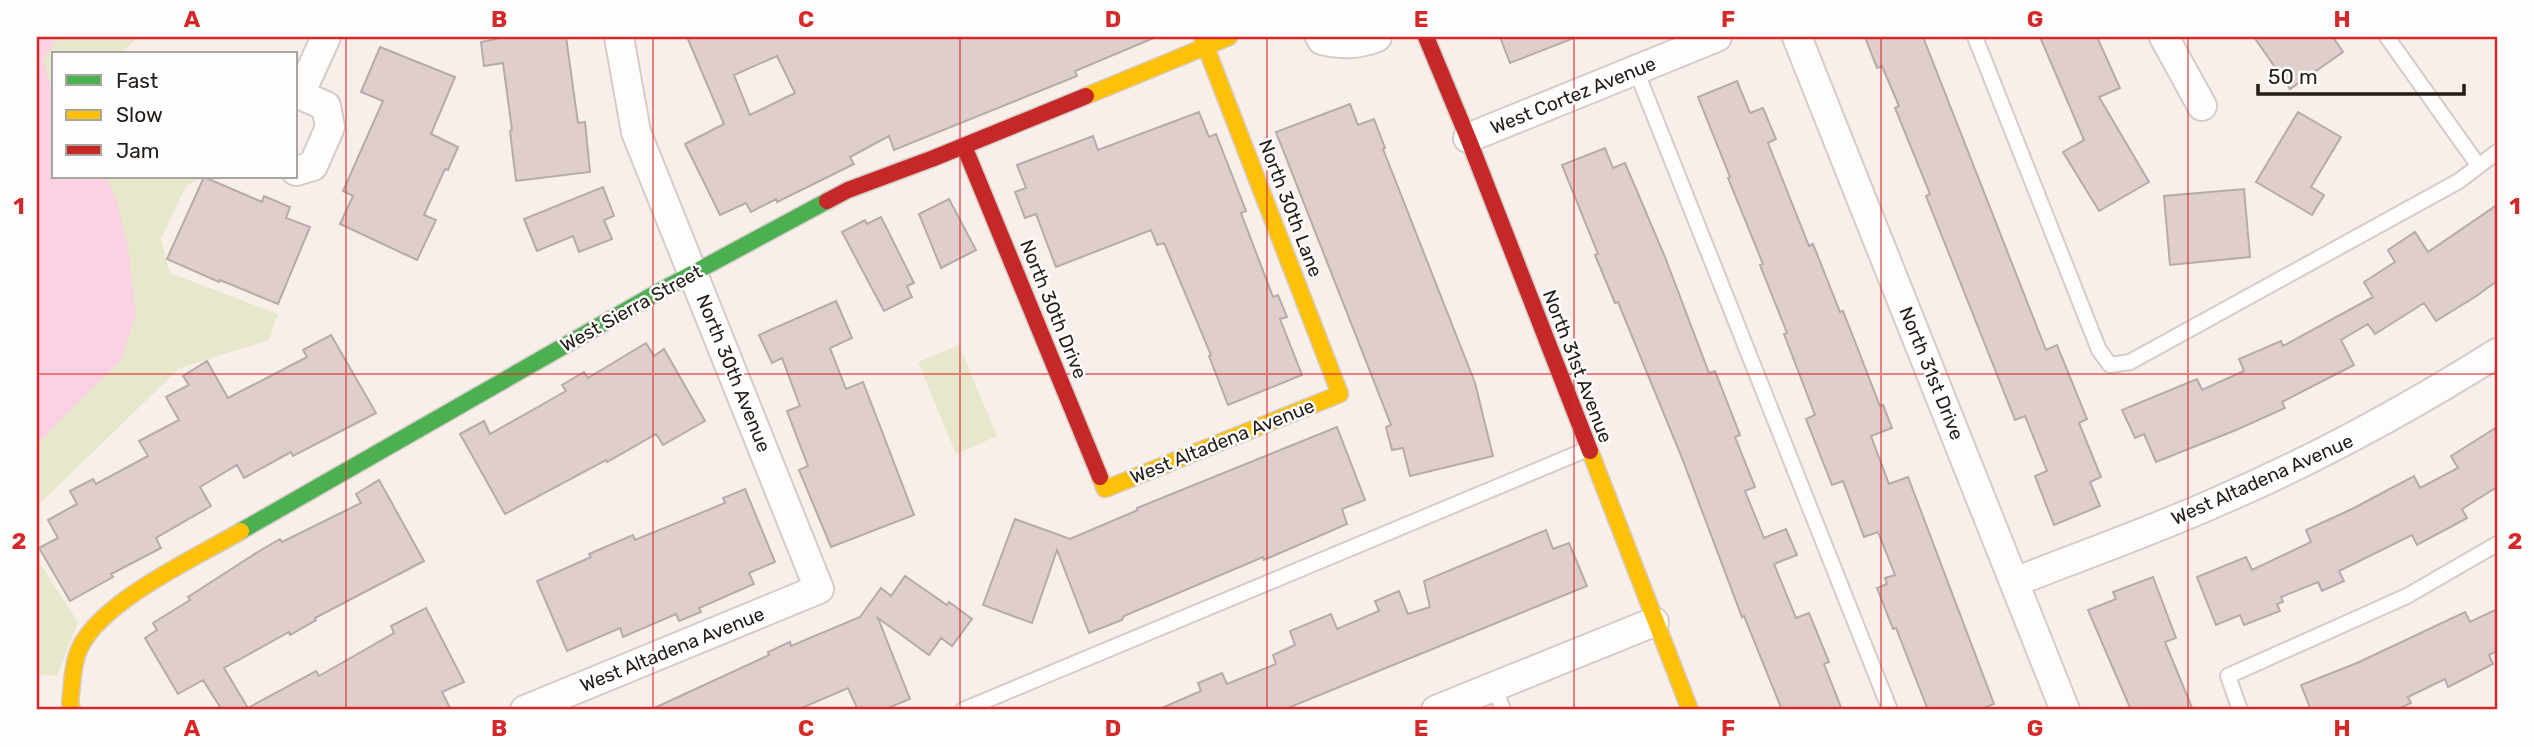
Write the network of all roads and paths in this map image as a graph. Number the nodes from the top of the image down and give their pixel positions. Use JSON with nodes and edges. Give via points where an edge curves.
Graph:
{"nodes":[{"id":1,"x":326,"y":37,"type":"edge"},
{"id":2,"x":619,"y":37,"type":"edge"},
{"id":3,"x":1229,"y":37,"type":"edge"},
{"id":4,"x":1320,"y":37,"type":"edge"},
{"id":5,"x":1377,"y":37,"type":"edge"},
{"id":6,"x":1426,"y":37,"type":"edge"},
{"id":7,"x":1717,"y":37,"type":"edge"},
{"id":8,"x":1797,"y":37,"type":"edge"},
{"id":9,"x":1975,"y":37,"type":"edge"},
{"id":10,"x":2164,"y":37,"type":"edge"},
{"id":11,"x":2387,"y":37,"type":"edge"},
{"id":12,"x":1204,"y":41,"type":"edge"},
{"id":13,"x":1636,"y":70,"type":"junction"},
{"id":14,"x":298,"y":93,"type":"edge"},
{"id":15,"x":2202,"y":106,"type":"dead end"},
{"id":16,"x":1468,"y":138,"type":"junction"},
{"id":17,"x":964,"y":146,"type":"junction"},
{"id":18,"x":2497,"y":152,"type":"edge"},
{"id":19,"x":2478,"y":165,"type":"junction"},
{"id":20,"x":298,"y":170,"type":"edge"},
{"id":21,"x":694,"y":272,"type":"junction"},
{"id":22,"x":2497,"y":353,"type":"edge"},
{"id":23,"x":1340,"y":394,"type":"joint"},
{"id":24,"x":1588,"y":449,"type":"junction"},
{"id":25,"x":1104,"y":489,"type":"joint"},
{"id":26,"x":2497,"y":544,"type":"edge"},
{"id":27,"x":2015,"y":582,"type":"junction"},
{"id":28,"x":819,"y":589,"type":"joint"},
{"id":29,"x":1654,"y":622,"type":"junction"},
{"id":30,"x":1498,"y":698,"type":"edge"},
{"id":31,"x":72,"y":710,"type":"edge"},
{"id":32,"x":525,"y":710,"type":"edge"},
{"id":33,"x":963,"y":710,"type":"edge"},
{"id":34,"x":1436,"y":710,"type":"edge"},
{"id":35,"x":1690,"y":710,"type":"edge"},
{"id":36,"x":1890,"y":710,"type":"edge"},
{"id":37,"x":2065,"y":710,"type":"edge"},
{"id":38,"x":2240,"y":710,"type":"edge"}],
"edges":[{"from":1,"to":14,"type":"street"},
{"from":2,"to":21,"type":"street","name":"North 30th Avenue","via":[[636,132]]},
{"from":3,"to":12,"type":"street","name":"West Sierra Street"},
{"from":4,"to":5,"type":"street","via":[[1340,45]]},
{"from":6,"to":16,"type":"street","name":"North 31st Avenue"},
{"from":7,"to":13,"type":"street","name":"West Cortez Avenue"},
{"from":8,"to":27,"type":"street","name":"North 31st Drive"},
{"from":9,"to":19,"type":"lane","via":[[2099,350],[2110,365],[2130,362],[2459,181]]},
{"from":10,"to":15,"type":"street"},
{"from":11,"to":19,"type":"lane"},
{"from":12,"to":17,"type":"street","name":"West Sierra Street"},
{"from":12,"to":23,"type":"street","name":"North 30th Lane"},
{"from":13,"to":16,"type":"street","name":"West Cortez Avenue"},
{"from":13,"to":36,"type":"lane"},
{"from":14,"to":20,"type":"street","via":[[326,106],[330,127],[313,166]]},
{"from":16,"to":24,"type":"street","name":"North 31st Avenue"},
{"from":17,"to":21,"type":"street","name":"West Sierra Street","via":[[848,190]]},
{"from":17,"to":25,"type":"street","name":"North 30th Drive"},
{"from":18,"to":19,"type":"lane"},
{"from":21,"to":28,"type":"street","name":"North 30th Avenue"},
{"from":21,"to":31,"type":"street","name":"West Sierra Street","via":[[125,598],[95,623],[77,654]]},
{"from":22,"to":27,"type":"street","name":"West Altadena Avenue","via":[[2364,432],[2293,467]]},
{"from":23,"to":25,"type":"street","name":"West Altadena Avenue"},
{"from":24,"to":29,"type":"street","name":"North 31st Avenue"},
{"from":24,"to":33,"type":"lane"},
{"from":26,"to":38,"type":"lane","via":[[2407,596],[2228,676]]},
{"from":27,"to":37,"type":"street","name":"North 31st Drive"},
{"from":28,"to":32,"type":"street","name":"West Altadena Avenue"},
{"from":29,"to":30,"type":"street"},
{"from":29,"to":35,"type":"street","name":"North 31st Avenue"},
{"from":30,"to":34,"type":"street"}]}
